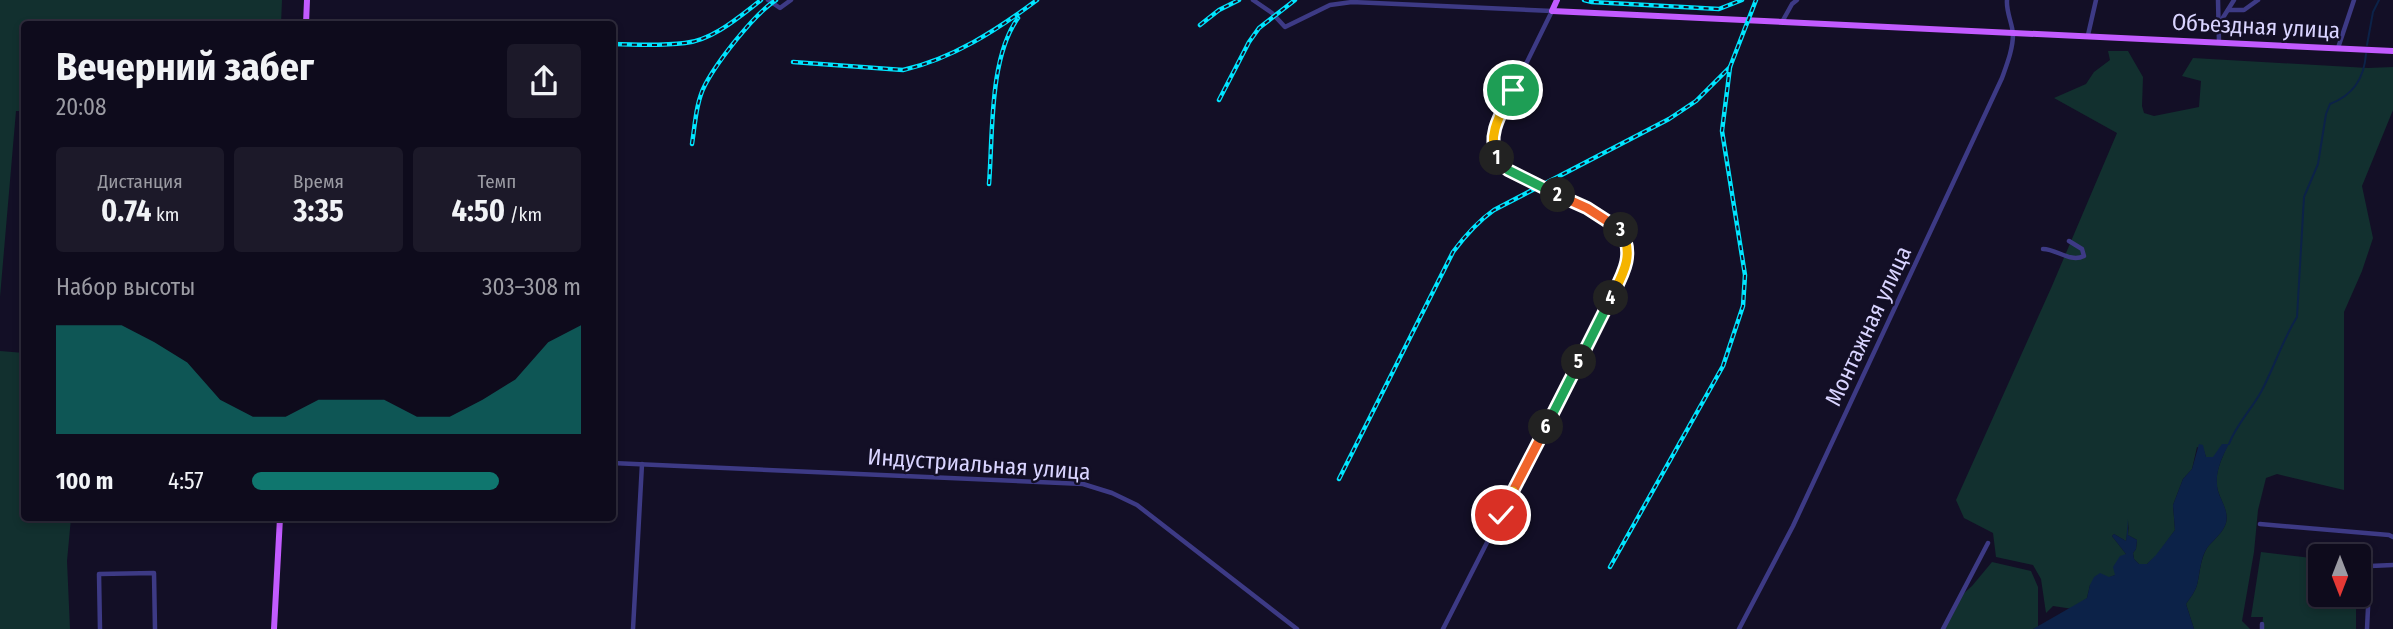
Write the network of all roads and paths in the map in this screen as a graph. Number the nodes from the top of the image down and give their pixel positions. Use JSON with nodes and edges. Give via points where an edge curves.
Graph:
{"nodes":[{"id":1,"x":307,"y":0,"type":"edge"},
{"id":2,"x":768,"y":0,"type":"edge"},
{"id":3,"x":792,"y":0,"type":"edge"},
{"id":4,"x":1253,"y":0,"type":"edge"},
{"id":5,"x":1557,"y":0,"type":"edge"},
{"id":6,"x":1797,"y":0,"type":"edge"},
{"id":7,"x":2007,"y":0,"type":"edge"},
{"id":8,"x":2095,"y":0,"type":"edge"},
{"id":9,"x":2218,"y":0,"type":"edge"},
{"id":10,"x":2234,"y":0,"type":"edge"},
{"id":11,"x":2258,"y":0,"type":"edge"},
{"id":12,"x":2354,"y":0,"type":"edge"},
{"id":13,"x":1552,"y":10,"type":"junction"},
{"id":14,"x":2228,"y":10,"type":"junction"},
{"id":15,"x":306,"y":21,"type":"edge"},
{"id":16,"x":1782,"y":22,"type":"junction"},
{"id":17,"x":2219,"y":25,"type":"junction"},
{"id":18,"x":2013,"y":32,"type":"junction"},
{"id":19,"x":2088,"y":35,"type":"junction"},
{"id":20,"x":2219,"y":42,"type":"junction"},
{"id":21,"x":2338,"y":48,"type":"junction"},
{"id":22,"x":2393,"y":51,"type":"edge"},
{"id":23,"x":2069,"y":240,"type":"dead end"},
{"id":24,"x":2043,"y":249,"type":"dead end"},
{"id":25,"x":616,"y":463,"type":"edge"},
{"id":26,"x":642,"y":464,"type":"junction"},
{"id":27,"x":279,"y":521,"type":"edge"},
{"id":28,"x":2260,"y":524,"type":"dead end"},
{"id":29,"x":2393,"y":537,"type":"edge"},
{"id":30,"x":1988,"y":543,"type":"dead end"},
{"id":31,"x":2393,"y":565,"type":"edge"},
{"id":32,"x":100,"y":629,"type":"edge"},
{"id":33,"x":155,"y":629,"type":"edge"},
{"id":34,"x":274,"y":629,"type":"edge"},
{"id":35,"x":633,"y":629,"type":"edge"},
{"id":36,"x":1297,"y":629,"type":"edge"},
{"id":37,"x":1443,"y":629,"type":"edge"},
{"id":38,"x":1739,"y":629,"type":"edge"},
{"id":39,"x":1943,"y":629,"type":"edge"},
{"id":40,"x":2367,"y":629,"type":"edge"}],
"edges":[{"from":1,"to":15,"type":"main road"},
{"from":2,"to":3,"type":"street","via":[[779,8]]},
{"from":4,"to":13,"type":"street","via":[[1285,27],[1330,5],[1352,2]]},
{"from":5,"to":13,"type":"main road"},
{"from":6,"to":16,"type":"street"},
{"from":7,"to":18,"type":"street"},
{"from":8,"to":19,"type":"street"},
{"from":9,"to":17,"type":"street"},
{"from":10,"to":14,"type":"street"},
{"from":11,"to":14,"type":"street","via":[[2244,10]]},
{"from":12,"to":21,"type":"street"},
{"from":13,"to":16,"type":"main road","name":"Объездная улица"},
{"from":13,"to":37,"type":"street","via":[[1495,127],[1495,155],[1508,170],[1620,229],[1629,249],[1628,260]]},
{"from":14,"to":17,"type":"street"},
{"from":16,"to":18,"type":"main road","name":"Объездная улица"},
{"from":17,"to":20,"type":"street"},
{"from":18,"to":19,"type":"main road","name":"Объездная улица"},
{"from":18,"to":38,"type":"street","name":"Монтажная улица","via":[[2007,66],[1985,118],[1794,523]]},
{"from":19,"to":20,"type":"main road","name":"Объездная улица"},
{"from":20,"to":21,"type":"main road","name":"Объездная улица"},
{"from":21,"to":22,"type":"main road","name":"Объездная улица"},
{"from":23,"to":24,"type":"street","via":[[2082,249],[2080,259]]},
{"from":25,"to":26,"type":"street","name":"Индустриальная улица"},
{"from":26,"to":35,"type":"street"},
{"from":26,"to":36,"type":"street","name":"Индустриальная улица","via":[[1083,484],[1136,505]]},
{"from":27,"to":34,"type":"main road"},
{"from":28,"to":29,"type":"street"},
{"from":30,"to":39,"type":"street"},
{"from":31,"to":40,"type":"street","via":[[2370,566]]},
{"from":32,"to":33,"type":"street","via":[[99,574],[154,573]]}]}
